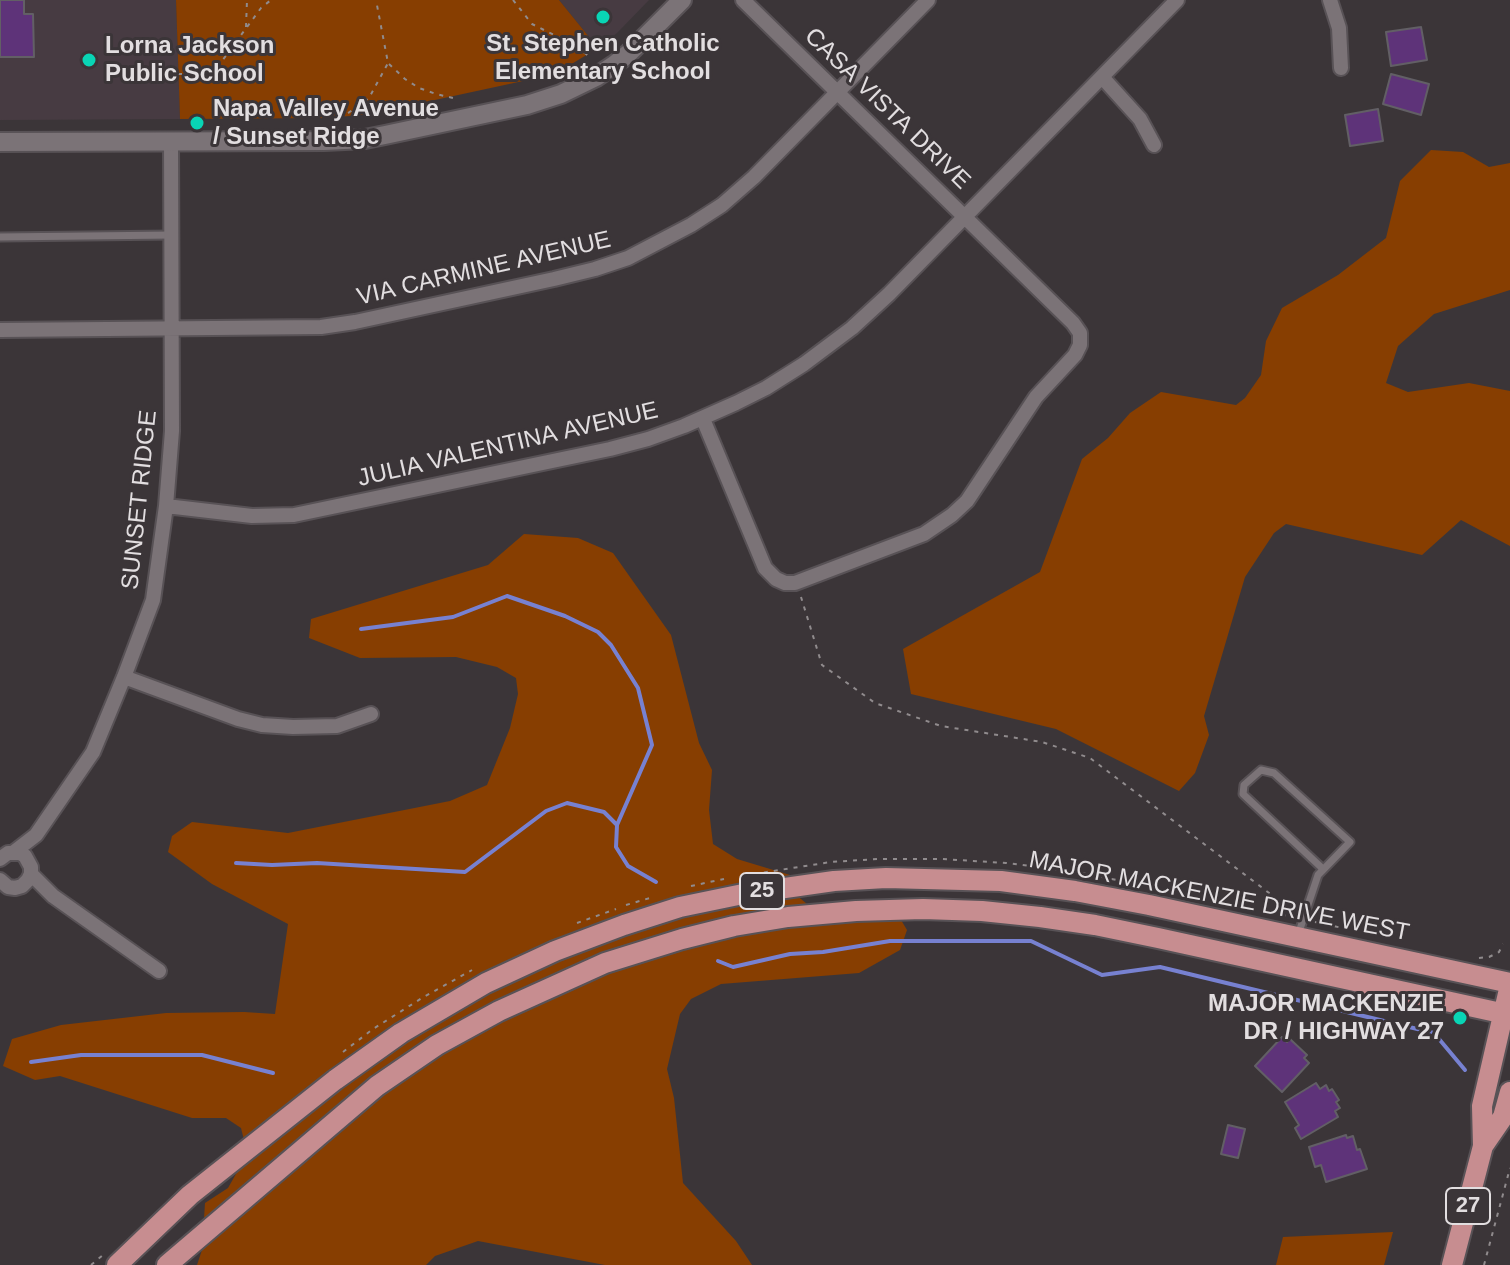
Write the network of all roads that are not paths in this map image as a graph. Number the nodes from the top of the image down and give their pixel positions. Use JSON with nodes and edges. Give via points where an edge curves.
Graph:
{"nodes":[{"id":1,"x":682,"y":0,"type":"edge"},
{"id":2,"x":743,"y":0,"type":"edge"},
{"id":3,"x":928,"y":0,"type":"edge"},
{"id":4,"x":1177,"y":0,"type":"edge"},
{"id":5,"x":1330,"y":0,"type":"edge"},
{"id":6,"x":1341,"y":68,"type":"dead end"},
{"id":7,"x":1102,"y":77,"type":"junction"},
{"id":8,"x":838,"y":92,"type":"junction"},
{"id":9,"x":171,"y":141,"type":"junction"},
{"id":10,"x":0,"y":142,"type":"edge"},
{"id":11,"x":1154,"y":145,"type":"dead end"},
{"id":12,"x":965,"y":217,"type":"junction"},
{"id":13,"x":172,"y":235,"type":"junction"},
{"id":14,"x":0,"y":237,"type":"edge"},
{"id":15,"x":172,"y":327,"type":"junction"},
{"id":16,"x":0,"y":330,"type":"edge"},
{"id":17,"x":703,"y":419,"type":"junction"},
{"id":18,"x":166,"y":506,"type":"junction"},
{"id":19,"x":124,"y":677,"type":"junction"},
{"id":20,"x":371,"y":714,"type":"dead end"},
{"id":21,"x":36,"y":835,"type":"junction"},
{"id":22,"x":5,"y":854,"type":"edge"},
{"id":23,"x":1323,"y":869,"type":"junction"},
{"id":24,"x":25,"y":878,"type":"junction"},
{"id":25,"x":0,"y":880,"type":"edge"},
{"id":26,"x":0,"y":899,"type":"edge"},
{"id":27,"x":1300,"y":928,"type":"junction"},
{"id":28,"x":159,"y":971,"type":"dead end"},
{"id":29,"x":1510,"y":984,"type":"edge"},
{"id":30,"x":1506,"y":1014,"type":"edge"},
{"id":31,"x":1510,"y":1092,"type":"edge"},
{"id":32,"x":1483,"y":1146,"type":"junction"},
{"id":33,"x":110,"y":1260,"type":"edge"},
{"id":34,"x":167,"y":1265,"type":"edge"},
{"id":35,"x":1452,"y":1265,"type":"edge"}],
"edges":[{"from":1,"to":9,"type":"street","via":[[614,65],[546,100],[365,139]]},
{"from":2,"to":8,"type":"street","name":"CASA VISTA DRIVE"},
{"from":3,"to":8,"type":"street","name":"VIA CARMINE AVENUE"},
{"from":4,"to":7,"type":"street","name":"JULIA VALENTINA AVENUE"},
{"from":5,"to":6,"type":"street","via":[[1339,28]]},
{"from":7,"to":11,"type":"street","via":[[1140,119]]},
{"from":7,"to":12,"type":"street","name":"JULIA VALENTINA AVENUE"},
{"from":8,"to":12,"type":"street","name":"CASA VISTA DRIVE"},
{"from":8,"to":15,"type":"street","name":"VIA CARMINE AVENUE","via":[[722,205],[617,262],[321,327]]},
{"from":9,"to":10,"type":"street"},
{"from":9,"to":13,"type":"street","name":"SUNSET RIDGE"},
{"from":12,"to":17,"type":"street","name":"JULIA VALENTINA AVENUE","via":[[828,347],[766,388]]},
{"from":12,"to":17,"type":"street","name":"CASA VISTA DRIVE","via":[[1073,323],[1080,345],[952,515],[924,534],[785,583],[765,568]]},
{"from":13,"to":14,"type":"lane"},
{"from":13,"to":15,"type":"street","name":"SUNSET RIDGE"},
{"from":15,"to":16,"type":"street","name":"VIA CARMINE AVENUE"},
{"from":15,"to":18,"type":"street","name":"SUNSET RIDGE"},
{"from":17,"to":18,"type":"street","name":"JULIA VALENTINA AVENUE","via":[[610,449],[294,515]]},
{"from":18,"to":19,"type":"street","name":"SUNSET RIDGE","via":[[153,600]]},
{"from":19,"to":20,"type":"street","via":[[262,725],[337,726]]},
{"from":19,"to":21,"type":"street","name":"SUNSET RIDGE","via":[[93,752]]},
{"from":21,"to":22,"type":"street","name":"SUNSET RIDGE"},
{"from":21,"to":24,"type":"street","name":"SUNSET RIDGE"},
{"from":22,"to":24,"type":"street","via":[[25,856]]},
{"from":23,"to":23,"type":"lane","via":[[1350,842],[1274,773],[1261,770],[1244,785],[1243,794]]},
{"from":23,"to":27,"type":"lane"},
{"from":24,"to":25,"type":"street","via":[[8,887]]},
{"from":24,"to":26,"type":"street"},
{"from":24,"to":28,"type":"street"},
{"from":27,"to":29,"type":"main road","name":"MAJOR MACKENZIE DRIVE WEST","number":"25"},
{"from":27,"to":33,"type":"main road","name":"MAJOR MACKENZIE DRIVE WEST","number":"25","via":[[1001,881],[834,881],[680,907],[555,951],[486,983],[401,1033]]},
{"from":29,"to":30,"type":"main road","number":"27"},
{"from":30,"to":32,"type":"main road","number":"27","via":[[1482,1106]]},
{"from":30,"to":34,"type":"main road","number":"25","via":[[1040,917],[938,909],[856,911],[734,926],[605,963],[437,1045],[377,1086]]},
{"from":31,"to":32,"type":"main road","number":"27","via":[[1503,1117]]},
{"from":32,"to":35,"type":"main road","number":"27"}]}
